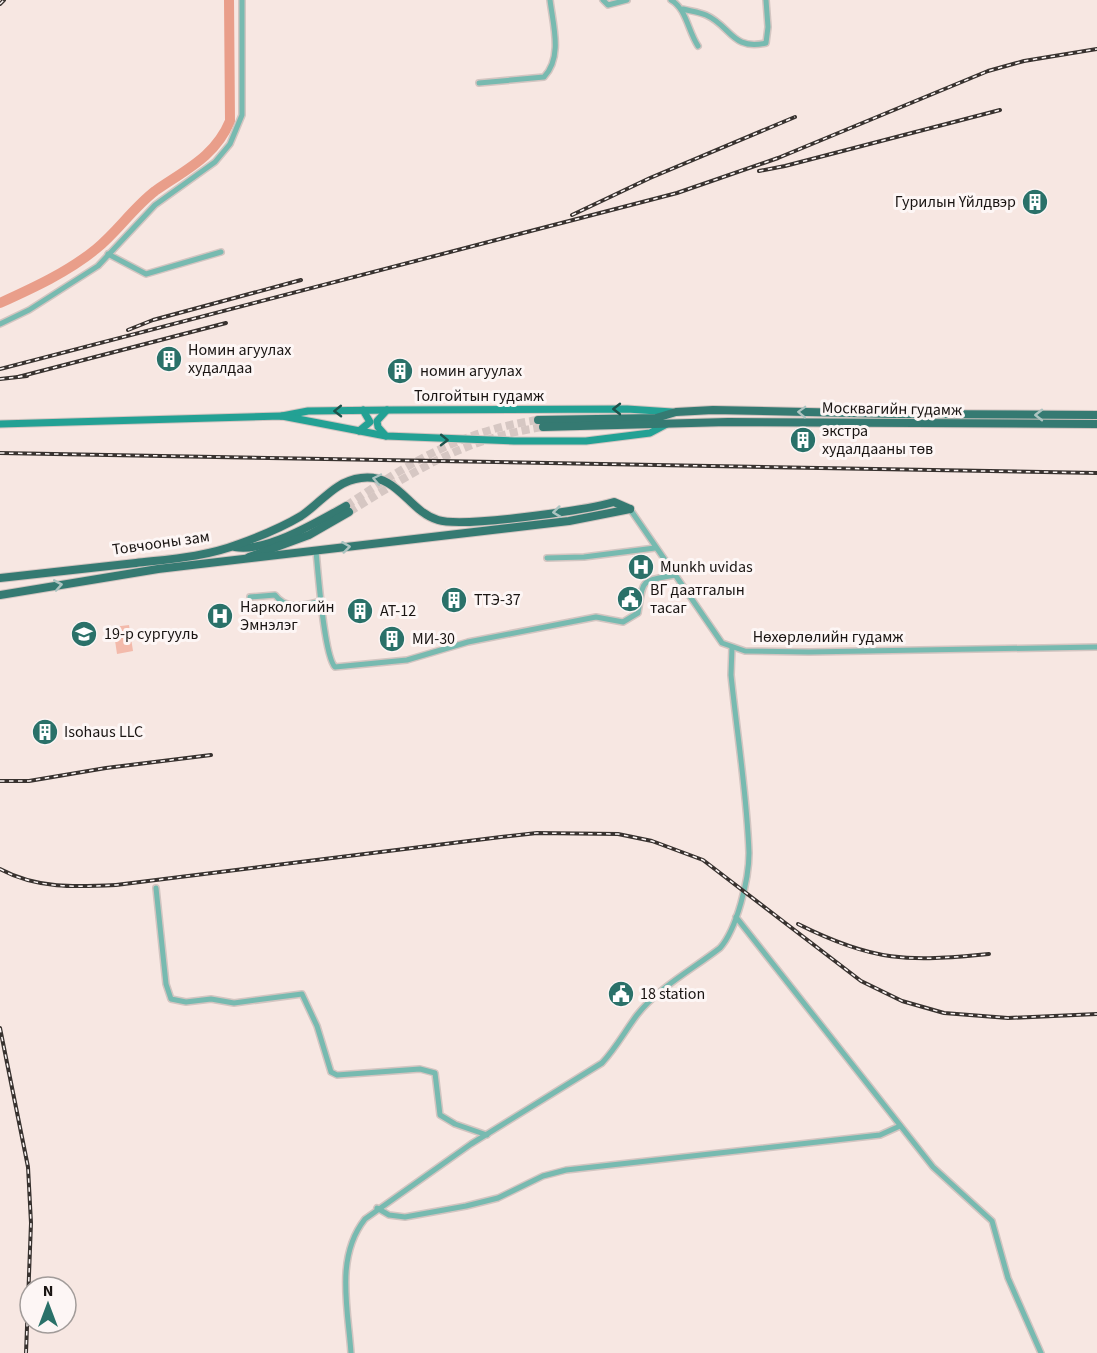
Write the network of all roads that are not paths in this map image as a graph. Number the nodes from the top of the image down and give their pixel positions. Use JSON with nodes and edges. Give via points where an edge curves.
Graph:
{"nodes":[{"id":1,"x":242,"y":0,"type":"edge"},
{"id":2,"x":550,"y":0,"type":"edge"},
{"id":3,"x":603,"y":0,"type":"edge"},
{"id":4,"x":627,"y":0,"type":"edge"},
{"id":5,"x":671,"y":0,"type":"edge"},
{"id":6,"x":766,"y":0,"type":"edge"},
{"id":7,"x":683,"y":9,"type":"junction"},
{"id":8,"x":698,"y":46,"type":"dead end"},
{"id":9,"x":480,"y":83,"type":"dead end"},
{"id":10,"x":221,"y":252,"type":"dead end"},
{"id":11,"x":108,"y":254,"type":"junction"},
{"id":12,"x":0,"y":324,"type":"edge"},
{"id":13,"x":387,"y":410,"type":"junction"},
{"id":14,"x":363,"y":411,"type":"junction"},
{"id":15,"x":675,"y":412,"type":"junction"},
{"id":16,"x":1097,"y":415,"type":"edge"},
{"id":17,"x":282,"y":416,"type":"junction"},
{"id":18,"x":0,"y":424,"type":"edge"},
{"id":19,"x":667,"y":424,"type":"junction"},
{"id":20,"x":1097,"y":424,"type":"edge"},
{"id":21,"x":359,"y":431,"type":"junction"},
{"id":22,"x":386,"y":436,"type":"junction"},
{"id":23,"x":630,"y":509,"type":"junction"},
{"id":24,"x":233,"y":547,"type":"junction"},
{"id":25,"x":655,"y":548,"type":"junction"},
{"id":26,"x":316,"y":551,"type":"junction"},
{"id":27,"x":547,"y":558,"type":"dead end"},
{"id":28,"x":246,"y":559,"type":"junction"},
{"id":29,"x":675,"y":575,"type":"junction"},
{"id":30,"x":0,"y":578,"type":"edge"},
{"id":31,"x":0,"y":595,"type":"edge"},
{"id":32,"x":250,"y":597,"type":"dead end"},
{"id":33,"x":322,"y":601,"type":"junction"},
{"id":34,"x":732,"y":647,"type":"junction"},
{"id":35,"x":1097,"y":647,"type":"edge"},
{"id":36,"x":156,"y":888,"type":"dead end"},
{"id":37,"x":736,"y":917,"type":"junction"},
{"id":38,"x":900,"y":1126,"type":"junction"},
{"id":39,"x":488,"y":1135,"type":"junction"},
{"id":40,"x":377,"y":1208,"type":"junction"},
{"id":41,"x":351,"y":1353,"type":"edge"},
{"id":42,"x":1041,"y":1353,"type":"edge"}],
"edges":[{"from":1,"to":11,"type":"street","via":[[242,114],[230,144],[215,162],[155,205]]},
{"from":2,"to":9,"type":"street","via":[[555,60],[550,70],[544,77]]},
{"from":3,"to":4,"type":"street","via":[[608,4]]},
{"from":5,"to":7,"type":"street"},
{"from":6,"to":7,"type":"street","via":[[766,43],[750,47],[706,15]]},
{"from":7,"to":8,"type":"street","via":[[688,31]]},
{"from":10,"to":11,"type":"street","via":[[146,274]]},
{"from":11,"to":12,"type":"street","via":[[98,266]]},
{"from":13,"to":14,"type":"main road","name":"Толгойтын гудамж"},
{"from":15,"to":13,"type":"main road","name":"Толгойтын гудамж","one_way":true},
{"from":13,"to":22,"type":"main road","via":[[377,424]]},
{"from":14,"to":17,"type":"main road","name":"Толгойтын гудамж","one_way":true,"via":[[294,412]]},
{"from":14,"to":21,"type":"main road","via":[[370,422]]},
{"from":16,"to":15,"type":"highway","name":"Москвагийн гудамж","one_way":true},
{"from":15,"to":19,"type":"highway","name":"Москвагийн гудамж","via":[[656,418],[541,424]]},
{"from":17,"to":18,"type":"main road","name":"Толгойтын гудамж"},
{"from":17,"to":21,"type":"main road","name":"Толгойтын гудамж"},
{"from":19,"to":20,"type":"highway","name":"Москвагийн гудамж"},
{"from":22,"to":19,"type":"main road","name":"Толгойтын гудамж","one_way":true,"via":[[586,441],[650,433]]},
{"from":21,"to":22,"type":"main road","name":"Толгойтын гудамж"},
{"from":23,"to":24,"type":"highway","name":"Товчооны зам","one_way":true,"via":[[614,502],[448,523],[424,513],[390,483],[361,478],[340,484],[283,526]]},
{"from":23,"to":25,"type":"street","name":"Нөхөрлөлийн гудамж"},
{"from":26,"to":23,"type":"highway","name":"Товчооны зам","one_way":true,"via":[[579,519]]},
{"from":24,"to":28,"type":"highway","via":[[253,547],[347,509],[309,535],[253,553]]},
{"from":24,"to":30,"type":"highway","name":"Товчооны зам","via":[[193,557]]},
{"from":25,"to":27,"type":"street"},
{"from":25,"to":29,"type":"street","name":"Нөхөрлөлийн гудамж"},
{"from":26,"to":28,"type":"highway","name":"Товчооны зам"},
{"from":26,"to":33,"type":"street"},
{"from":31,"to":28,"type":"highway","name":"Товчооны зам","one_way":true,"via":[[100,577]]},
{"from":29,"to":33,"type":"street","via":[[646,581],[640,588],[638,613],[623,622],[596,617],[468,642],[407,660],[355,667],[332,664]]},
{"from":29,"to":34,"type":"street","name":"Нөхөрлөлийн гудамж","via":[[722,643]]},
{"from":32,"to":33,"type":"street","via":[[275,595],[282,604],[291,606]]},
{"from":34,"to":35,"type":"street","name":"Нөхөрлөлийн гудамж","via":[[745,651],[864,652]]},
{"from":34,"to":37,"type":"street","via":[[731,675],[749,855]]},
{"from":36,"to":39,"type":"street","via":[[171,999],[234,1003],[302,994],[332,1072],[337,1075],[420,1069],[435,1073],[440,1115]]},
{"from":37,"to":38,"type":"street"},
{"from":37,"to":39,"type":"street","via":[[720,948],[655,997],[602,1063]]},
{"from":38,"to":40,"type":"street","via":[[880,1135],[566,1170],[543,1176],[490,1201],[413,1216],[397,1217]]},
{"from":38,"to":42,"type":"street","via":[[933,1167],[992,1221],[1008,1278]]},
{"from":39,"to":40,"type":"street"},
{"from":40,"to":41,"type":"street","via":[[354,1232],[348,1246],[345,1276]]}]}
